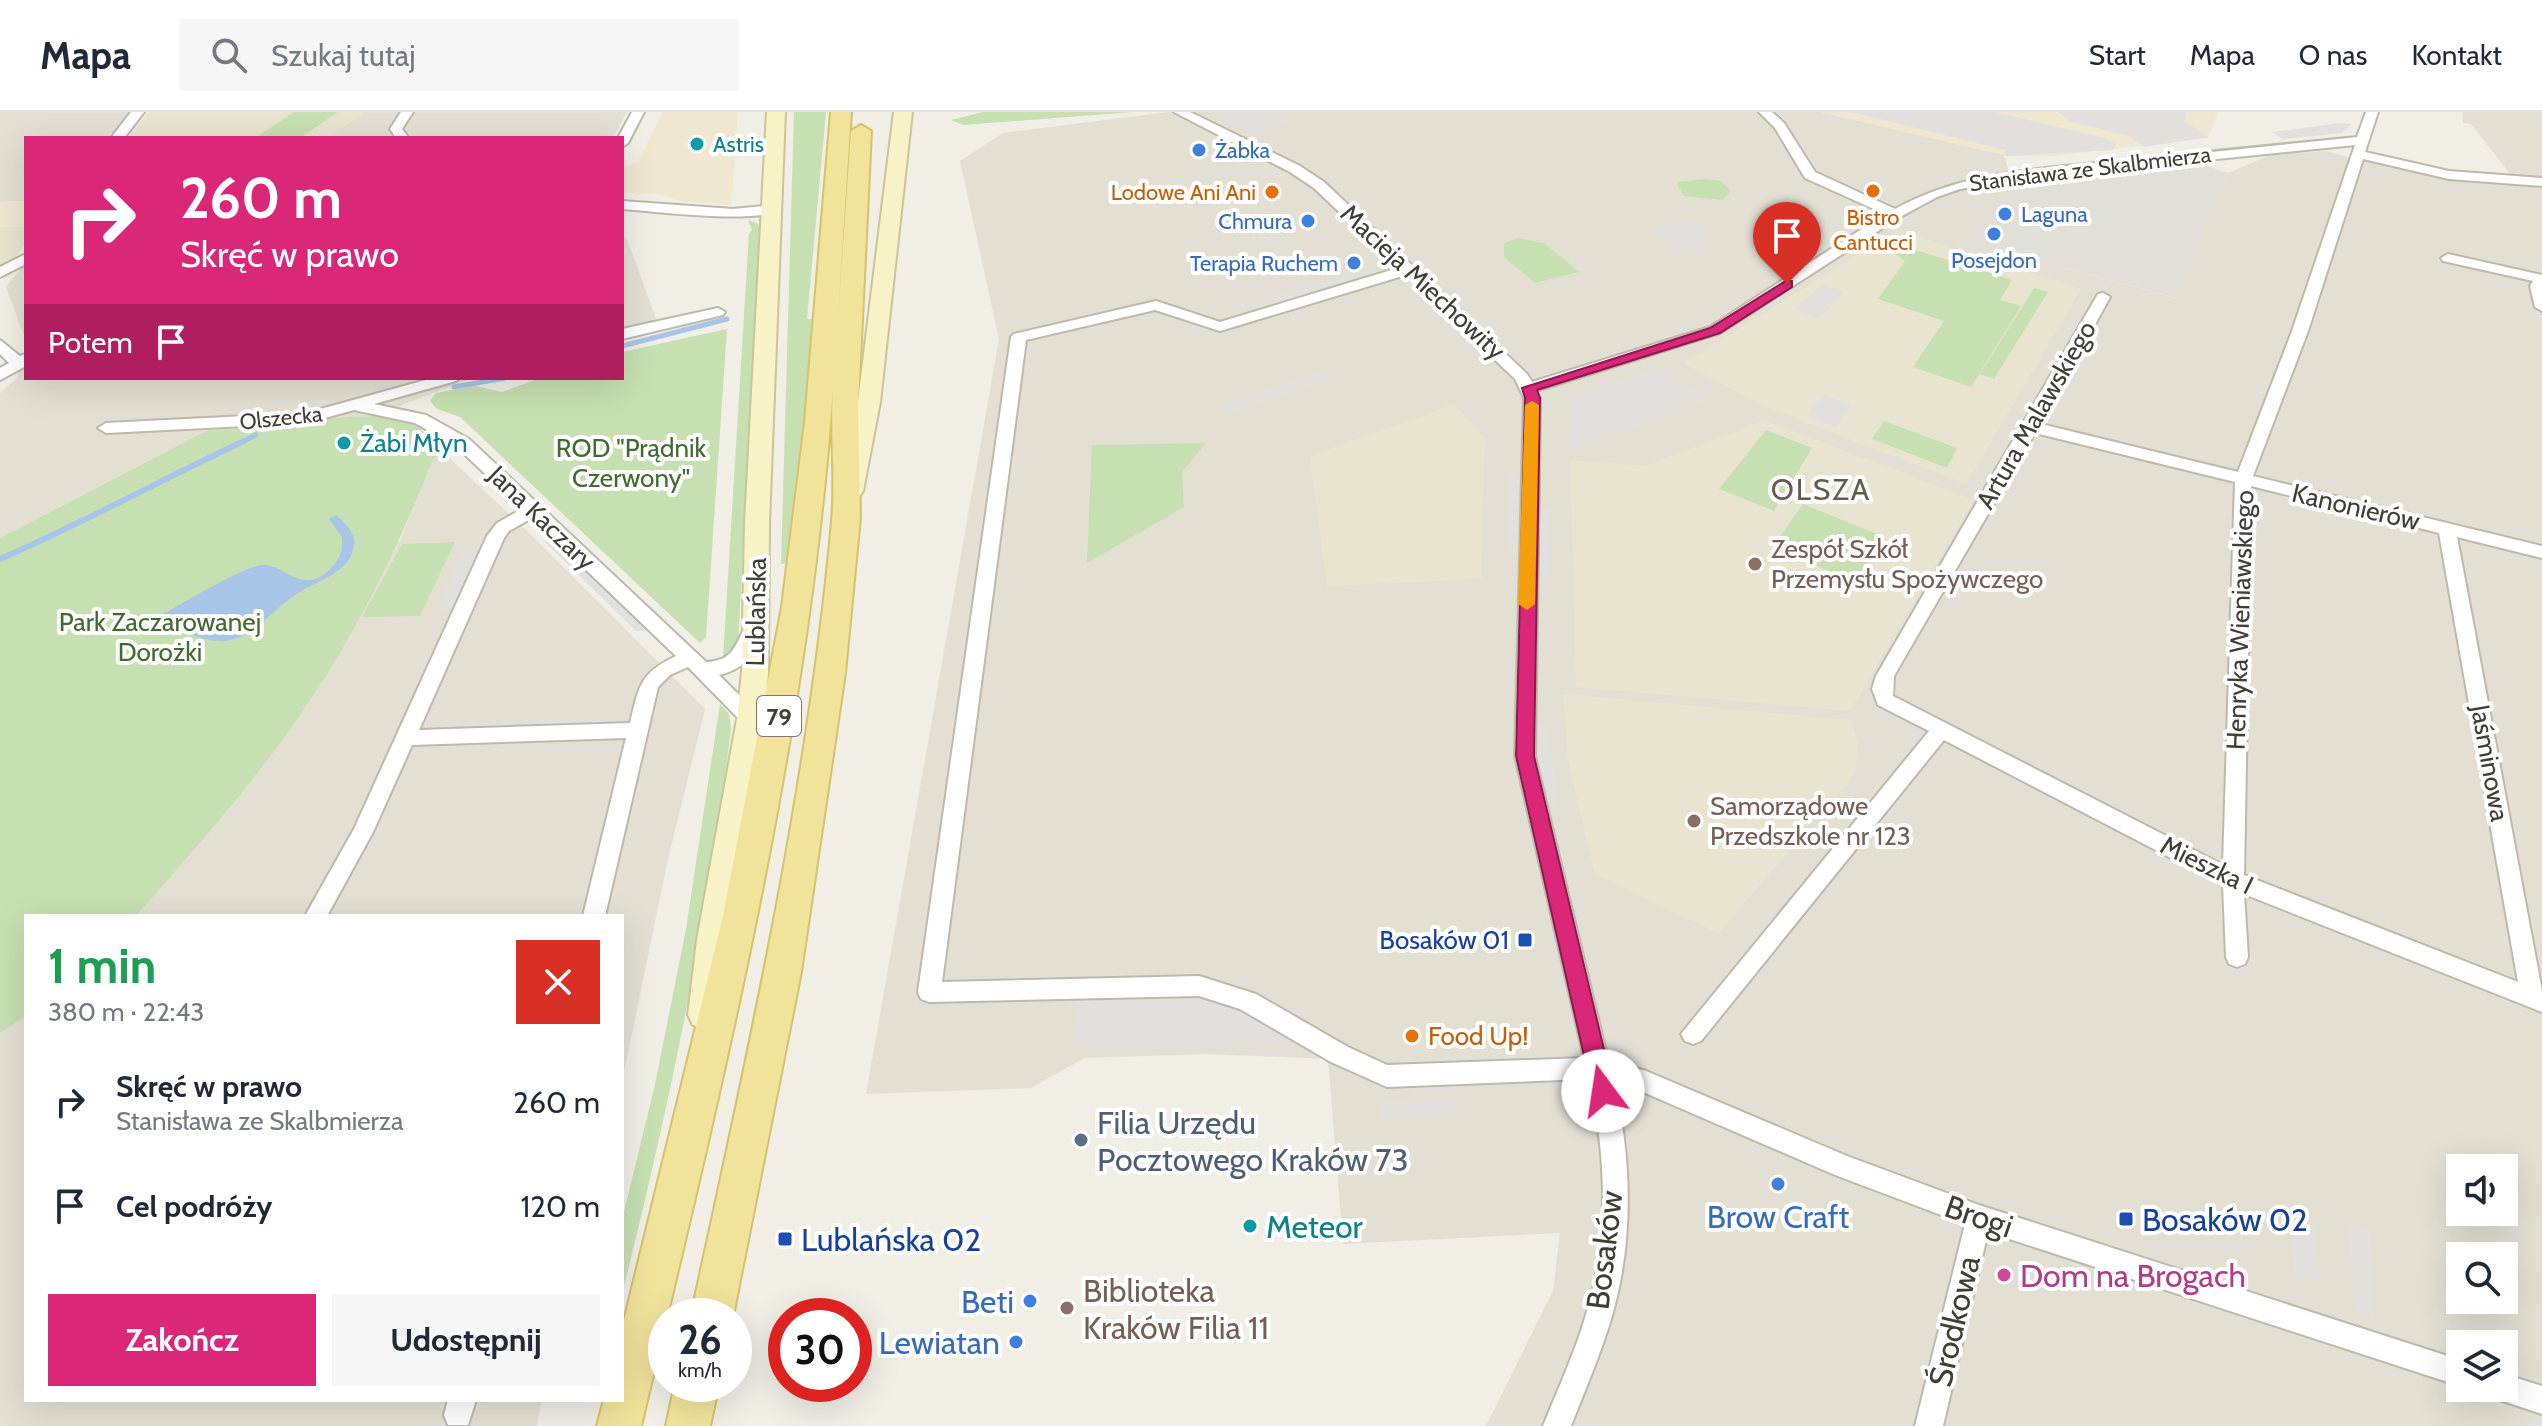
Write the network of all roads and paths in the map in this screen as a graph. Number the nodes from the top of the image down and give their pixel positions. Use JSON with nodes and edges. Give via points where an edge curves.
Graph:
{"nodes":[{"id":1,"x":138,"y":112,"type":"edge"},
{"id":2,"x":407,"y":112,"type":"edge"},
{"id":3,"x":638,"y":112,"type":"edge"},
{"id":4,"x":776,"y":112,"type":"edge"},
{"id":5,"x":841,"y":112,"type":"edge"},
{"id":6,"x":862,"y":112,"type":"edge"},
{"id":7,"x":903,"y":112,"type":"edge"},
{"id":8,"x":1180,"y":112,"type":"edge"},
{"id":9,"x":1201,"y":112,"type":"edge"},
{"id":10,"x":1765,"y":112,"type":"edge"},
{"id":11,"x":2372,"y":112,"type":"edge"},
{"id":12,"x":1213,"y":127,"type":"junction"},
{"id":13,"x":119,"y":136,"type":"edge"},
{"id":14,"x":401,"y":136,"type":"edge"},
{"id":15,"x":624,"y":139,"type":"edge"},
{"id":16,"x":2364,"y":140,"type":"junction"},
{"id":17,"x":2358,"y":154,"type":"junction"},
{"id":18,"x":2542,"y":182,"type":"edge"},
{"id":19,"x":624,"y":205,"type":"edge"},
{"id":20,"x":773,"y":209,"type":"junction"},
{"id":21,"x":1895,"y":214,"type":"junction"},
{"id":22,"x":2448,"y":258,"type":"dead end"},
{"id":23,"x":24,"y":260,"type":"edge"},
{"id":24,"x":1407,"y":270,"type":"junction"},
{"id":25,"x":0,"y":273,"type":"edge"},
{"id":26,"x":2542,"y":279,"type":"edge"},
{"id":27,"x":2103,"y":297,"type":"dead end"},
{"id":28,"x":2542,"y":307,"type":"edge"},
{"id":29,"x":718,"y":312,"type":"dead end"},
{"id":30,"x":837,"y":318,"type":"junction"},
{"id":31,"x":624,"y":334,"type":"edge"},
{"id":32,"x":0,"y":345,"type":"edge"},
{"id":33,"x":22,"y":360,"type":"edge"},
{"id":34,"x":0,"y":375,"type":"edge"},
{"id":35,"x":444,"y":380,"type":"edge"},
{"id":36,"x":1529,"y":388,"type":"junction"},
{"id":37,"x":359,"y":406,"type":"junction"},
{"id":38,"x":2031,"y":427,"type":"junction"},
{"id":39,"x":106,"y":428,"type":"dead end"},
{"id":40,"x":2243,"y":480,"type":"junction"},
{"id":41,"x":534,"y":510,"type":"junction"},
{"id":42,"x":846,"y":518,"type":"junction"},
{"id":43,"x":2447,"y":529,"type":"junction"},
{"id":44,"x":2542,"y":552,"type":"edge"},
{"id":45,"x":755,"y":620,"type":"junction"},
{"id":46,"x":696,"y":663,"type":"junction"},
{"id":47,"x":1885,"y":700,"type":"joint"},
{"id":48,"x":751,"y":719,"type":"junction"},
{"id":49,"x":636,"y":730,"type":"junction"},
{"id":50,"x":1941,"y":730,"type":"junction"},
{"id":51,"x":406,"y":738,"type":"junction"},
{"id":52,"x":2233,"y":880,"type":"junction"},
{"id":53,"x":317,"y":914,"type":"edge"},
{"id":54,"x":594,"y":914,"type":"edge"},
{"id":55,"x":2237,"y":957,"type":"dead end"},
{"id":56,"x":2537,"y":1000,"type":"edge"},
{"id":57,"x":1693,"y":1034,"type":"dead end"},
{"id":58,"x":1597,"y":1068,"type":"junction"},
{"id":59,"x":695,"y":1108,"type":"junction"},
{"id":60,"x":1979,"y":1217,"type":"junction"},
{"id":61,"x":716,"y":1298,"type":"edge"},
{"id":62,"x":2446,"y":1368,"type":"edge"},
{"id":63,"x":2518,"y":1392,"type":"edge"},
{"id":64,"x":2542,"y":1400,"type":"edge"},
{"id":65,"x":693,"y":1402,"type":"edge"},
{"id":66,"x":619,"y":1426,"type":"edge"},
{"id":67,"x":688,"y":1426,"type":"edge"},
{"id":68,"x":1557,"y":1426,"type":"edge"},
{"id":69,"x":1929,"y":1426,"type":"edge"}],
"edges":[{"from":1,"to":13,"type":"street"},
{"from":2,"to":14,"type":"street","via":[[396,129]]},
{"from":3,"to":15,"type":"street"},
{"from":4,"to":20,"type":"main road","name":"Lublańska"},
{"from":5,"to":30,"type":"main road","number":"79"},
{"from":6,"to":30,"type":"main road","number":"79"},
{"from":7,"to":42,"type":"main road","via":[[869,402]]},
{"from":8,"to":12,"type":"street","name":"Macieja Miechowity"},
{"from":9,"to":12,"type":"street","name":"Macieja Miechowity"},
{"from":10,"to":21,"type":"street","via":[[1780,126],[1810,175]]},
{"from":11,"to":16,"type":"street","name":"Henryka Wieniawskiego"},
{"from":12,"to":24,"type":"street","name":"Macieja Miechowity","via":[[1314,181]]},
{"from":16,"to":17,"type":"street","name":"Henryka Wieniawskiego"},
{"from":16,"to":21,"type":"street","name":"Stanisława ze Skalbmierza","via":[[1990,179],[1932,194]]},
{"from":17,"to":18,"type":"street","via":[[2449,175]]},
{"from":17,"to":40,"type":"street","name":"Henryka Wieniawskiego","via":[[2300,331]]},
{"from":19,"to":20,"type":"street","via":[[724,213]]},
{"from":20,"to":45,"type":"main road","name":"Lublańska"},
{"from":21,"to":36,"type":"street","name":"Stanisława ze Skalbmierza","via":[[1715,330]]},
{"from":22,"to":26,"type":"street"},
{"from":23,"to":25,"type":"street"},
{"from":24,"to":36,"type":"street","name":"Macieja Miechowity"},
{"from":24,"to":58,"type":"street","name":"Brogi","via":[[1220,327],[1156,305],[1019,337],[929,992],[1199,986],[1233,994],[1387,1076]]},
{"from":26,"to":28,"type":"street","via":[[2537,286]]},
{"from":27,"to":38,"type":"street","name":"Artura Malawskiego"},
{"from":29,"to":31,"type":"street"},
{"from":30,"to":42,"type":"main road","number":"79","via":[[845,403]]},
{"from":30,"to":59,"type":"main road","name":"Lublańska","number":"79","via":[[783,691],[737,940]]},
{"from":32,"to":33,"type":"street"},
{"from":33,"to":34,"type":"street"},
{"from":35,"to":37,"type":"street","name":"Olszecka"},
{"from":36,"to":58,"type":"street","via":[[1525,756]]},
{"from":37,"to":39,"type":"street","name":"Olszecka","via":[[275,422]]},
{"from":37,"to":41,"type":"street","name":"Jana Kaczary","via":[[420,419],[454,435]]},
{"from":38,"to":40,"type":"street","name":"Kanonierów"},
{"from":38,"to":47,"type":"street","name":"Artura Malawskiego","via":[[1885,676]]},
{"from":40,"to":43,"type":"street","name":"Kanonierów"},
{"from":40,"to":52,"type":"street","name":"Henryka Wieniawskiego"},
{"from":41,"to":46,"type":"street","name":"Jana Kaczary"},
{"from":41,"to":51,"type":"street","via":[[496,536]]},
{"from":42,"to":61,"type":"main road","number":"79","via":[[830,673],[799,879]]},
{"from":43,"to":44,"type":"street","name":"Kanonierów"},
{"from":43,"to":56,"type":"street","name":"Jaśminowa"},
{"from":45,"to":46,"type":"street","via":[[745,654],[736,662],[725,668]]},
{"from":45,"to":48,"type":"main road","name":"Lublańska"},
{"from":46,"to":48,"type":"street","name":"Jana Kaczary"},
{"from":46,"to":49,"type":"street","via":[[663,670],[649,684]]},
{"from":47,"to":50,"type":"street","name":"Mieszka I"},
{"from":48,"to":59,"type":"main road","name":"Lublańska","via":[[712,940]]},
{"from":49,"to":51,"type":"street"},
{"from":49,"to":54,"type":"street"},
{"from":50,"to":52,"type":"street","name":"Mieszka I"},
{"from":50,"to":57,"type":"street"},
{"from":51,"to":53,"type":"street"},
{"from":52,"to":55,"type":"street","name":"Henryka Wieniawskiego"},
{"from":52,"to":56,"type":"street","name":"Mieszka I"},
{"from":58,"to":60,"type":"street","name":"Brogi","via":[[1638,1079],[1844,1167]]},
{"from":58,"to":68,"type":"street","name":"Bosaków","via":[[1613,1143],[1605,1291]]},
{"from":59,"to":66,"type":"main road","name":"Lublańska","number":"79"},
{"from":60,"to":62,"type":"street","name":"Brogi"},
{"from":60,"to":69,"type":"street","name":"Środkowa"},
{"from":63,"to":64,"type":"street"},
{"from":65,"to":67,"type":"main road"}]}
